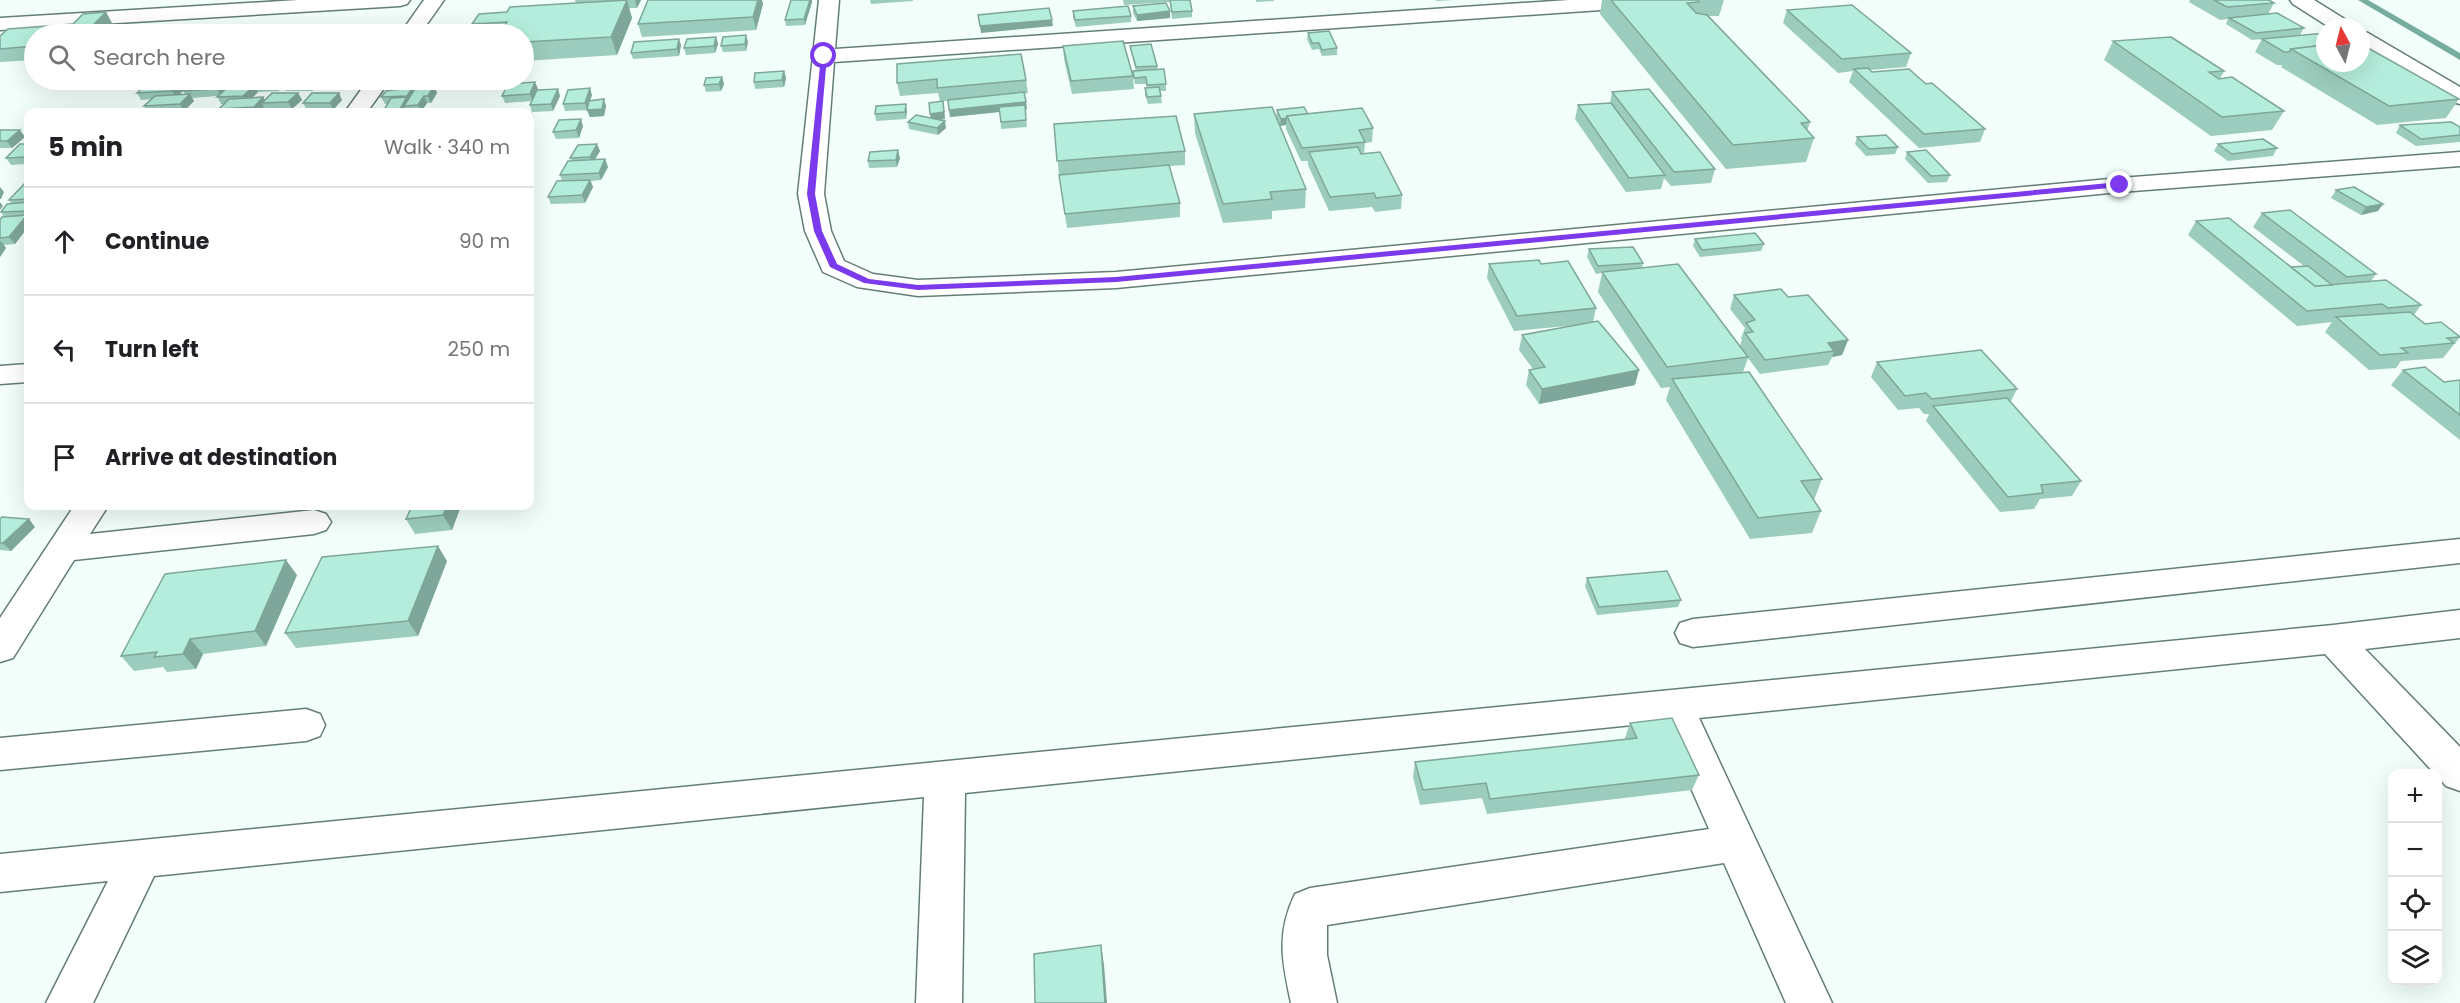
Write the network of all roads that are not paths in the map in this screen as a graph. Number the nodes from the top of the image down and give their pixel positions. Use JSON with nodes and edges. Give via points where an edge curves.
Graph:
{"nodes":[{"id":1,"x":400,"y":0,"type":"edge"},
{"id":2,"x":434,"y":0,"type":"edge"},
{"id":3,"x":829,"y":0,"type":"edge"},
{"id":4,"x":1660,"y":0,"type":"edge"},
{"id":5,"x":2300,"y":0,"type":"edge"},
{"id":6,"x":2329,"y":18,"type":"edge"},
{"id":7,"x":34,"y":24,"type":"edge"},
{"id":8,"x":417,"y":24,"type":"edge"},
{"id":9,"x":24,"y":25,"type":"edge"},
{"id":10,"x":3,"y":26,"type":"edge"},
{"id":11,"x":2370,"y":42,"type":"edge"},
{"id":12,"x":824,"y":56,"type":"junction"},
{"id":13,"x":372,"y":90,"type":"edge"},
{"id":14,"x":2460,"y":97,"type":"edge"},
{"id":15,"x":359,"y":108,"type":"edge"},
{"id":16,"x":2460,"y":159,"type":"edge"},
{"id":17,"x":24,"y":373,"type":"edge"},
{"id":18,"x":0,"y":375,"type":"edge"},
{"id":19,"x":88,"y":510,"type":"edge"},
{"id":20,"x":314,"y":522,"type":"dead end"},
{"id":21,"x":63,"y":549,"type":"junction"},
{"id":22,"x":2460,"y":551,"type":"edge"},
{"id":23,"x":2460,"y":624,"type":"edge"},
{"id":24,"x":1693,"y":633,"type":"dead end"},
{"id":25,"x":2333,"y":639,"type":"junction"},
{"id":26,"x":0,"y":648,"type":"edge"},
{"id":27,"x":1674,"y":705,"type":"junction"},
{"id":28,"x":306,"y":725,"type":"dead end"},
{"id":29,"x":0,"y":754,"type":"edge"},
{"id":30,"x":2460,"y":774,"type":"edge"},
{"id":31,"x":945,"y":778,"type":"junction"},
{"id":32,"x":1737,"y":843,"type":"junction"},
{"id":33,"x":142,"y":858,"type":"junction"},
{"id":34,"x":0,"y":873,"type":"edge"},
{"id":35,"x":69,"y":1003,"type":"edge"},
{"id":36,"x":939,"y":1003,"type":"edge"},
{"id":37,"x":1314,"y":1003,"type":"edge"},
{"id":38,"x":1809,"y":1003,"type":"edge"}],
"edges":[{"from":1,"to":7,"type":"street"},
{"from":2,"to":8,"type":"street"},
{"from":3,"to":12,"type":"street"},
{"from":4,"to":12,"type":"street","via":[[1244,18]]},
{"from":5,"to":6,"type":"street"},
{"from":9,"to":10,"type":"street"},
{"from":11,"to":14,"type":"street"},
{"from":12,"to":16,"type":"street","via":[[811,194],[818,231],[833,266],[867,281],[918,288],[1116,280],[2120,185]]},
{"from":13,"to":15,"type":"street"},
{"from":17,"to":18,"type":"street"},
{"from":19,"to":21,"type":"street"},
{"from":20,"to":21,"type":"street"},
{"from":21,"to":26,"type":"street"},
{"from":22,"to":24,"type":"street"},
{"from":23,"to":25,"type":"street"},
{"from":25,"to":27,"type":"street"},
{"from":25,"to":30,"type":"street"},
{"from":27,"to":31,"type":"street"},
{"from":27,"to":32,"type":"street"},
{"from":28,"to":29,"type":"street"},
{"from":31,"to":33,"type":"street"},
{"from":31,"to":36,"type":"street"},
{"from":32,"to":37,"type":"street","via":[[1310,908],[1304,924],[1304,956]]},
{"from":32,"to":38,"type":"street"},
{"from":33,"to":34,"type":"street"},
{"from":33,"to":35,"type":"street"}]}
